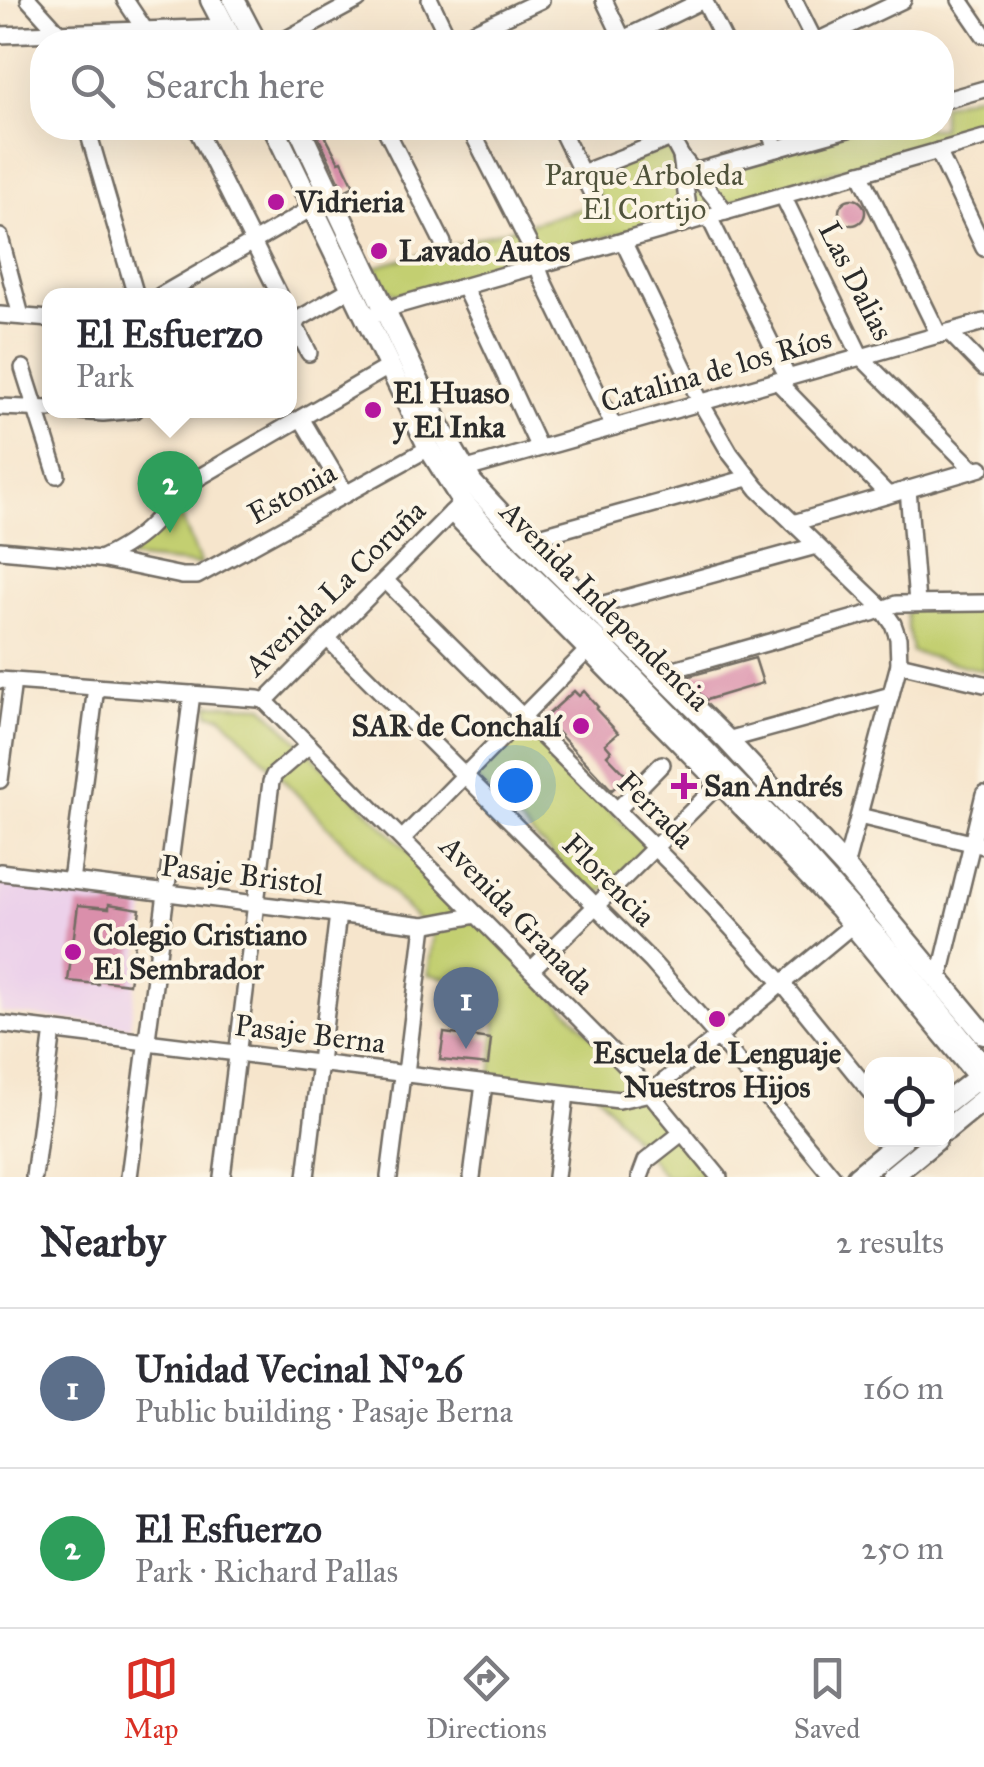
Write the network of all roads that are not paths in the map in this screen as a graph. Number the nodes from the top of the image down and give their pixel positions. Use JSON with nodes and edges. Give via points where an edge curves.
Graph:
{"nodes":[{"id":1,"x":29,"y":0,"type":"edge"},
{"id":2,"x":125,"y":0,"type":"edge"},
{"id":3,"x":211,"y":0,"type":"edge"},
{"id":4,"x":234,"y":0,"type":"edge"},
{"id":5,"x":358,"y":0,"type":"edge"},
{"id":6,"x":430,"y":0,"type":"edge"},
{"id":7,"x":541,"y":0,"type":"edge"},
{"id":8,"x":604,"y":0,"type":"edge"},
{"id":9,"x":704,"y":0,"type":"edge"},
{"id":10,"x":794,"y":0,"type":"edge"},
{"id":11,"x":904,"y":0,"type":"edge"},
{"id":12,"x":960,"y":0,"type":"edge"},
{"id":13,"x":53,"y":30,"type":"edge"},
{"id":14,"x":145,"y":30,"type":"edge"},
{"id":15,"x":227,"y":30,"type":"edge"},
{"id":16,"x":250,"y":30,"type":"edge"},
{"id":17,"x":303,"y":30,"type":"edge"},
{"id":18,"x":445,"y":30,"type":"edge"},
{"id":19,"x":477,"y":30,"type":"edge"},
{"id":20,"x":619,"y":30,"type":"edge"},
{"id":21,"x":645,"y":30,"type":"edge"},
{"id":22,"x":719,"y":30,"type":"edge"},
{"id":23,"x":809,"y":30,"type":"edge"},
{"id":24,"x":840,"y":30,"type":"edge"},
{"id":25,"x":984,"y":34,"type":"edge"},
{"id":26,"x":0,"y":35,"type":"edge"},
{"id":27,"x":30,"y":36,"type":"edge"},
{"id":28,"x":984,"y":89,"type":"edge"},
{"id":29,"x":954,"y":98,"type":"edge"},
{"id":30,"x":984,"y":138,"type":"edge"},
{"id":31,"x":90,"y":140,"type":"edge"},
{"id":32,"x":202,"y":140,"type":"edge"},
{"id":33,"x":280,"y":140,"type":"edge"},
{"id":34,"x":303,"y":140,"type":"edge"},
{"id":35,"x":391,"y":140,"type":"edge"},
{"id":36,"x":476,"y":140,"type":"edge"},
{"id":37,"x":566,"y":140,"type":"edge"},
{"id":38,"x":654,"y":140,"type":"edge"},
{"id":39,"x":672,"y":140,"type":"edge"},
{"id":40,"x":773,"y":140,"type":"edge"},
{"id":41,"x":809,"y":140,"type":"edge"},
{"id":42,"x":777,"y":149,"type":"junction"},
{"id":43,"x":938,"y":151,"type":"junction"},
{"id":44,"x":680,"y":156,"type":"junction"},
{"id":45,"x":694,"y":172,"type":"junction"},
{"id":46,"x":582,"y":173,"type":"junction"},
{"id":47,"x":860,"y":174,"type":"junction"},
{"id":48,"x":594,"y":196,"type":"dead end"},
{"id":49,"x":783,"y":196,"type":"junction"},
{"id":50,"x":312,"y":208,"type":"junction"},
{"id":51,"x":726,"y":212,"type":"junction"},
{"id":52,"x":710,"y":217,"type":"junction"},
{"id":53,"x":690,"y":222,"type":"junction"},
{"id":54,"x":0,"y":237,"type":"edge"},
{"id":55,"x":623,"y":241,"type":"junction"},
{"id":56,"x":253,"y":242,"type":"junction"},
{"id":57,"x":443,"y":243,"type":"dead end"},
{"id":58,"x":984,"y":248,"type":"edge"},
{"id":59,"x":537,"y":266,"type":"junction"},
{"id":60,"x":464,"y":287,"type":"junction"},
{"id":61,"x":134,"y":288,"type":"edge"},
{"id":62,"x":174,"y":288,"type":"edge"},
{"id":63,"x":276,"y":288,"type":"edge"},
{"id":64,"x":352,"y":288,"type":"junction"},
{"id":65,"x":376,"y":314,"type":"junction"},
{"id":66,"x":0,"y":315,"type":"edge"},
{"id":67,"x":21,"y":316,"type":"junction"},
{"id":68,"x":42,"y":317,"type":"edge"},
{"id":69,"x":297,"y":318,"type":"edge"},
{"id":70,"x":984,"y":322,"type":"edge"},
{"id":71,"x":297,"y":332,"type":"edge"},
{"id":72,"x":944,"y":333,"type":"junction"},
{"id":73,"x":308,"y":353,"type":"dead end"},
{"id":74,"x":861,"y":357,"type":"junction"},
{"id":75,"x":390,"y":366,"type":"junction"},
{"id":76,"x":22,"y":368,"type":"dead end"},
{"id":77,"x":984,"y":368,"type":"edge"},
{"id":78,"x":782,"y":380,"type":"junction"},
{"id":79,"x":700,"y":403,"type":"junction"},
{"id":80,"x":0,"y":407,"type":"edge"},
{"id":81,"x":42,"y":407,"type":"edge"},
{"id":82,"x":42,"y":409,"type":"edge"},
{"id":83,"x":45,"y":418,"type":"edge"},
{"id":84,"x":301,"y":418,"type":"junction"},
{"id":85,"x":614,"y":427,"type":"junction"},
{"id":86,"x":430,"y":448,"type":"junction"},
{"id":87,"x":539,"y":448,"type":"junction"},
{"id":88,"x":979,"y":469,"type":"edge"},
{"id":89,"x":463,"y":470,"type":"junction"},
{"id":90,"x":57,"y":475,"type":"dead end"},
{"id":91,"x":748,"y":478,"type":"junction"},
{"id":92,"x":908,"y":489,"type":"junction"},
{"id":93,"x":346,"y":494,"type":"junction"},
{"id":94,"x":888,"y":495,"type":"junction"},
{"id":95,"x":457,"y":507,"type":"junction"},
{"id":96,"x":792,"y":523,"type":"junction"},
{"id":97,"x":525,"y":540,"type":"junction"},
{"id":98,"x":816,"y":546,"type":"junction"},
{"id":99,"x":0,"y":550,"type":"edge"},
{"id":100,"x":100,"y":558,"type":"junction"},
{"id":101,"x":385,"y":580,"type":"junction"},
{"id":102,"x":917,"y":603,"type":"junction"},
{"id":103,"x":984,"y":603,"type":"edge"},
{"id":104,"x":594,"y":608,"type":"junction"},
{"id":105,"x":882,"y":608,"type":"junction"},
{"id":106,"x":327,"y":638,"type":"junction"},
{"id":107,"x":587,"y":651,"type":"junction"},
{"id":108,"x":899,"y":664,"type":"junction"},
{"id":109,"x":660,"y":673,"type":"junction"},
{"id":110,"x":7,"y":681,"type":"edge"},
{"id":111,"x":984,"y":684,"type":"edge"},
{"id":112,"x":96,"y":687,"type":"junction"},
{"id":113,"x":192,"y":694,"type":"junction"},
{"id":114,"x":890,"y":695,"type":"junction"},
{"id":115,"x":265,"y":702,"type":"junction"},
{"id":116,"x":522,"y":716,"type":"junction"},
{"id":117,"x":727,"y":740,"type":"junction"},
{"id":118,"x":309,"y":746,"type":"junction"},
{"id":119,"x":662,"y":764,"type":"dead end"},
{"id":120,"x":464,"y":774,"type":"junction"},
{"id":121,"x":0,"y":780,"type":"edge"},
{"id":122,"x":724,"y":780,"type":"junction"},
{"id":123,"x":984,"y":794,"type":"edge"},
{"id":124,"x":617,"y":810,"type":"junction"},
{"id":125,"x":859,"y":816,"type":"junction"},
{"id":126,"x":402,"y":838,"type":"junction"},
{"id":127,"x":978,"y":844,"type":"edge"},
{"id":128,"x":655,"y":847,"type":"junction"},
{"id":129,"x":846,"y":866,"type":"junction"},
{"id":130,"x":0,"y":872,"type":"edge"},
{"id":131,"x":71,"y":881,"type":"junction"},
{"id":132,"x":166,"y":893,"type":"junction"},
{"id":133,"x":256,"y":904,"type":"junction"},
{"id":134,"x":596,"y":905,"type":"junction"},
{"id":135,"x":338,"y":914,"type":"junction"},
{"id":136,"x":477,"y":915,"type":"junction"},
{"id":137,"x":424,"y":925,"type":"junction"},
{"id":138,"x":851,"y":926,"type":"junction"},
{"id":139,"x":531,"y":970,"type":"junction"},
{"id":140,"x":939,"y":980,"type":"junction"},
{"id":141,"x":782,"y":983,"type":"junction"},
{"id":142,"x":0,"y":1024,"type":"edge"},
{"id":143,"x":53,"y":1030,"type":"junction"},
{"id":144,"x":984,"y":1034,"type":"edge"},
{"id":145,"x":718,"y":1036,"type":"junction"},
{"id":146,"x":147,"y":1042,"type":"junction"},
{"id":147,"x":238,"y":1053,"type":"junction"},
{"id":148,"x":320,"y":1064,"type":"junction"},
{"id":149,"x":404,"y":1074,"type":"junction"},
{"id":150,"x":982,"y":1076,"type":"edge"},
{"id":151,"x":484,"y":1084,"type":"junction"},
{"id":152,"x":864,"y":1084,"type":"edge"},
{"id":153,"x":650,"y":1092,"type":"junction"},
{"id":154,"x":566,"y":1094,"type":"junction"},
{"id":155,"x":954,"y":1097,"type":"edge"},
{"id":156,"x":984,"y":1099,"type":"edge"},
{"id":157,"x":954,"y":1123,"type":"edge"},
{"id":158,"x":682,"y":1132,"type":"junction"},
{"id":159,"x":921,"y":1147,"type":"edge"},
{"id":160,"x":897,"y":1158,"type":"edge"},
{"id":161,"x":34,"y":1177,"type":"edge"},
{"id":162,"x":130,"y":1177,"type":"edge"},
{"id":163,"x":222,"y":1177,"type":"edge"},
{"id":164,"x":306,"y":1177,"type":"edge"},
{"id":165,"x":389,"y":1177,"type":"edge"},
{"id":166,"x":472,"y":1177,"type":"edge"},
{"id":167,"x":556,"y":1177,"type":"edge"},
{"id":168,"x":640,"y":1177,"type":"edge"},
{"id":169,"x":720,"y":1177,"type":"edge"},
{"id":170,"x":833,"y":1177,"type":"edge"},
{"id":171,"x":857,"y":1177,"type":"edge"}],
"edges":[{"from":1,"to":13,"type":"street"},
{"from":2,"to":14,"type":"street"},
{"from":3,"to":15,"type":"main road"},
{"from":4,"to":16,"type":"main road"},
{"from":5,"to":17,"type":"street"},
{"from":6,"to":18,"type":"street"},
{"from":7,"to":19,"type":"street"},
{"from":8,"to":20,"type":"street"},
{"from":9,"to":21,"type":"street"},
{"from":9,"to":22,"type":"street"},
{"from":10,"to":23,"type":"street"},
{"from":11,"to":24,"type":"street"},
{"from":12,"to":25,"type":"street"},
{"from":26,"to":27,"type":"street"},
{"from":28,"to":29,"type":"street"},
{"from":30,"to":43,"type":"street"},
{"from":31,"to":61,"type":"street"},
{"from":32,"to":56,"type":"street"},
{"from":33,"to":50,"type":"main road","name":"Avenida Independencia"},
{"from":34,"to":65,"type":"main road","name":"Avenida Independencia"},
{"from":35,"to":57,"type":"street"},
{"from":36,"to":59,"type":"street"},
{"from":37,"to":46,"type":"street"},
{"from":38,"to":46,"type":"street"},
{"from":39,"to":44,"type":"street"},
{"from":40,"to":42,"type":"street"},
{"from":41,"to":42,"type":"street"},
{"from":42,"to":45,"type":"street"},
{"from":43,"to":47,"type":"street"},
{"from":43,"to":58,"type":"street"},
{"from":44,"to":45,"type":"street"},
{"from":44,"to":53,"type":"street"},
{"from":45,"to":51,"type":"street"},
{"from":46,"to":48,"type":"street"},
{"from":47,"to":49,"type":"street"},
{"from":47,"to":72,"type":"street"},
{"from":49,"to":51,"type":"street"},
{"from":49,"to":74,"type":"street","name":"Las Dalias"},
{"from":50,"to":56,"type":"street"},
{"from":50,"to":64,"type":"main road","name":"Avenida Independencia"},
{"from":51,"to":52,"type":"street"},
{"from":52,"to":53,"type":"street"},
{"from":52,"to":78,"type":"street"},
{"from":53,"to":55,"type":"street"},
{"from":54,"to":67,"type":"street"},
{"from":55,"to":59,"type":"street"},
{"from":55,"to":79,"type":"street"},
{"from":56,"to":62,"type":"street"},
{"from":56,"to":63,"type":"street"},
{"from":59,"to":60,"type":"street"},
{"from":59,"to":85,"type":"street"},
{"from":60,"to":65,"type":"street"},
{"from":60,"to":87,"type":"street"},
{"from":64,"to":65,"type":"main road","name":"Avenida Independencia"},
{"from":64,"to":69,"type":"street"},
{"from":65,"to":75,"type":"main road","name":"Avenida Independencia"},
{"from":65,"to":89,"type":"main road","name":"Avenida Independencia"},
{"from":66,"to":67,"type":"street"},
{"from":67,"to":68,"type":"street"},
{"from":70,"to":72,"type":"street","name":"Catalina de los Ríos"},
{"from":71,"to":73,"type":"street"},
{"from":72,"to":74,"type":"street","name":"Catalina de los Ríos"},
{"from":72,"to":77,"type":"street"},
{"from":74,"to":78,"type":"street","name":"Catalina de los Ríos"},
{"from":74,"to":88,"type":"street","name":"Las Dalias"},
{"from":75,"to":84,"type":"street"},
{"from":75,"to":86,"type":"main road","name":"Avenida Independencia"},
{"from":76,"to":81,"type":"street"},
{"from":78,"to":79,"type":"street","name":"Catalina de los Ríos"},
{"from":78,"to":94,"type":"street"},
{"from":79,"to":85,"type":"street","name":"Catalina de los Ríos"},
{"from":79,"to":91,"type":"street"},
{"from":80,"to":82,"type":"street"},
{"from":83,"to":90,"type":"street"},
{"from":84,"to":93,"type":"street"},
{"from":84,"to":100,"type":"street","via":[[198,478],[144,532]]},
{"from":85,"to":87,"type":"street","name":"Catalina de los Ríos"},
{"from":86,"to":93,"type":"street","name":"Estonia"},
{"from":86,"to":95,"type":"main road","name":"Avenida Independencia"},
{"from":87,"to":89,"type":"street","name":"Catalina de los Ríos"},
{"from":88,"to":92,"type":"street"},
{"from":89,"to":97,"type":"main road","name":"Avenida Independencia"},
{"from":91,"to":96,"type":"street"},
{"from":91,"to":97,"type":"street"},
{"from":92,"to":94,"type":"street"},
{"from":92,"to":102,"type":"street"},
{"from":93,"to":100,"type":"street","name":"Estonia","via":[[197,576]]},
{"from":94,"to":96,"type":"street"},
{"from":95,"to":101,"type":"street","name":"Avenida La Coruña"},
{"from":95,"to":107,"type":"street","name":"Avenida Independencia"},
{"from":95,"to":122,"type":"main road","name":"Avenida Independencia"},
{"from":96,"to":98,"type":"street"},
{"from":97,"to":104,"type":"main road","name":"Avenida Independencia"},
{"from":98,"to":104,"type":"street"},
{"from":98,"to":105,"type":"street"},
{"from":99,"to":100,"type":"street","name":"Estonia"},
{"from":101,"to":106,"type":"street","name":"Avenida La Coruña"},
{"from":101,"to":116,"type":"street","name":"Ferrada"},
{"from":102,"to":103,"type":"street"},
{"from":102,"to":105,"type":"street"},
{"from":104,"to":109,"type":"main road","name":"Avenida Independencia"},
{"from":105,"to":108,"type":"street","via":[[898,638]]},
{"from":105,"to":109,"type":"street"},
{"from":106,"to":115,"type":"street","name":"Avenida La Coruña"},
{"from":106,"to":120,"type":"street","name":"Florencia"},
{"from":107,"to":116,"type":"street"},
{"from":107,"to":122,"type":"street","name":"Avenida Independencia"},
{"from":108,"to":111,"type":"street"},
{"from":108,"to":114,"type":"street"},
{"from":109,"to":117,"type":"main road","name":"Avenida Independencia"},
{"from":110,"to":112,"type":"street","name":"Avenida La Coruña"},
{"from":110,"to":121,"type":"street"},
{"from":112,"to":113,"type":"street","name":"Avenida La Coruña"},
{"from":112,"to":131,"type":"street"},
{"from":113,"to":115,"type":"street","name":"Avenida La Coruña"},
{"from":113,"to":132,"type":"street"},
{"from":114,"to":117,"type":"street"},
{"from":114,"to":125,"type":"street"},
{"from":115,"to":118,"type":"street","name":"Avenida Granada"},
{"from":116,"to":120,"type":"street"},
{"from":116,"to":124,"type":"street","name":"Ferrada","via":[[555,741]]},
{"from":117,"to":129,"type":"main road","name":"Avenida Independencia"},
{"from":118,"to":126,"type":"street","name":"Avenida Granada"},
{"from":118,"to":133,"type":"street","via":[[272,778]]},
{"from":119,"to":124,"type":"street"},
{"from":120,"to":126,"type":"street"},
{"from":120,"to":134,"type":"street","name":"Florencia"},
{"from":122,"to":128,"type":"street"},
{"from":122,"to":138,"type":"street","name":"Avenida Independencia"},
{"from":122,"to":150,"type":"main road","name":"Avenida Independencia","via":[[860,916]]},
{"from":123,"to":127,"type":"street"},
{"from":124,"to":128,"type":"street","name":"Ferrada"},
{"from":125,"to":127,"type":"street"},
{"from":125,"to":129,"type":"street"},
{"from":126,"to":136,"type":"street","name":"Avenida Granada"},
{"from":127,"to":140,"type":"street"},
{"from":128,"to":134,"type":"street"},
{"from":128,"to":141,"type":"street","name":"Ferrada"},
{"from":129,"to":140,"type":"main road","name":"Avenida Independencia"},
{"from":130,"to":131,"type":"street","name":"Pasaje Bristol"},
{"from":131,"to":132,"type":"street","name":"Pasaje Bristol"},
{"from":132,"to":133,"type":"street","name":"Pasaje Bristol"},
{"from":132,"to":146,"type":"street"},
{"from":133,"to":135,"type":"street","name":"Pasaje Bristol"},
{"from":133,"to":147,"type":"street"},
{"from":134,"to":139,"type":"street"},
{"from":134,"to":145,"type":"street","name":"Florencia"},
{"from":135,"to":137,"type":"street","name":"Pasaje Bristol"},
{"from":135,"to":148,"type":"street"},
{"from":136,"to":137,"type":"street","name":"Pasaje Bristol"},
{"from":136,"to":139,"type":"street","name":"Avenida Granada"},
{"from":137,"to":149,"type":"street"},
{"from":138,"to":141,"type":"street"},
{"from":138,"to":150,"type":"street","name":"Avenida Independencia"},
{"from":139,"to":153,"type":"street","name":"Avenida Granada"},
{"from":140,"to":144,"type":"main road","name":"Avenida Independencia"},
{"from":141,"to":145,"type":"street"},
{"from":141,"to":152,"type":"street","name":"Ferrada"},
{"from":142,"to":143,"type":"street","name":"Pasaje Berna"},
{"from":143,"to":146,"type":"street","name":"Pasaje Berna"},
{"from":143,"to":161,"type":"street"},
{"from":145,"to":153,"type":"street"},
{"from":145,"to":170,"type":"street","name":"Florencia"},
{"from":146,"to":147,"type":"street","name":"Pasaje Berna"},
{"from":146,"to":162,"type":"street"},
{"from":147,"to":148,"type":"street","name":"Pasaje Berna"},
{"from":147,"to":163,"type":"street"},
{"from":148,"to":149,"type":"street","name":"Pasaje Berna"},
{"from":148,"to":164,"type":"street"},
{"from":149,"to":151,"type":"street","name":"Pasaje Berna"},
{"from":149,"to":165,"type":"street"},
{"from":150,"to":155,"type":"main road"},
{"from":151,"to":154,"type":"street","name":"Pasaje Berna"},
{"from":151,"to":166,"type":"street"},
{"from":153,"to":154,"type":"street","name":"Pasaje Berna","via":[[619,1100]]},
{"from":153,"to":158,"type":"street","name":"Avenida Granada"},
{"from":154,"to":167,"type":"street"},
{"from":156,"to":157,"type":"main road"},
{"from":158,"to":168,"type":"street","via":[[646,1161]]},
{"from":158,"to":169,"type":"street","name":"Avenida Granada"},
{"from":159,"to":160,"type":"main road"},
{"from":160,"to":171,"type":"main road"}]}
